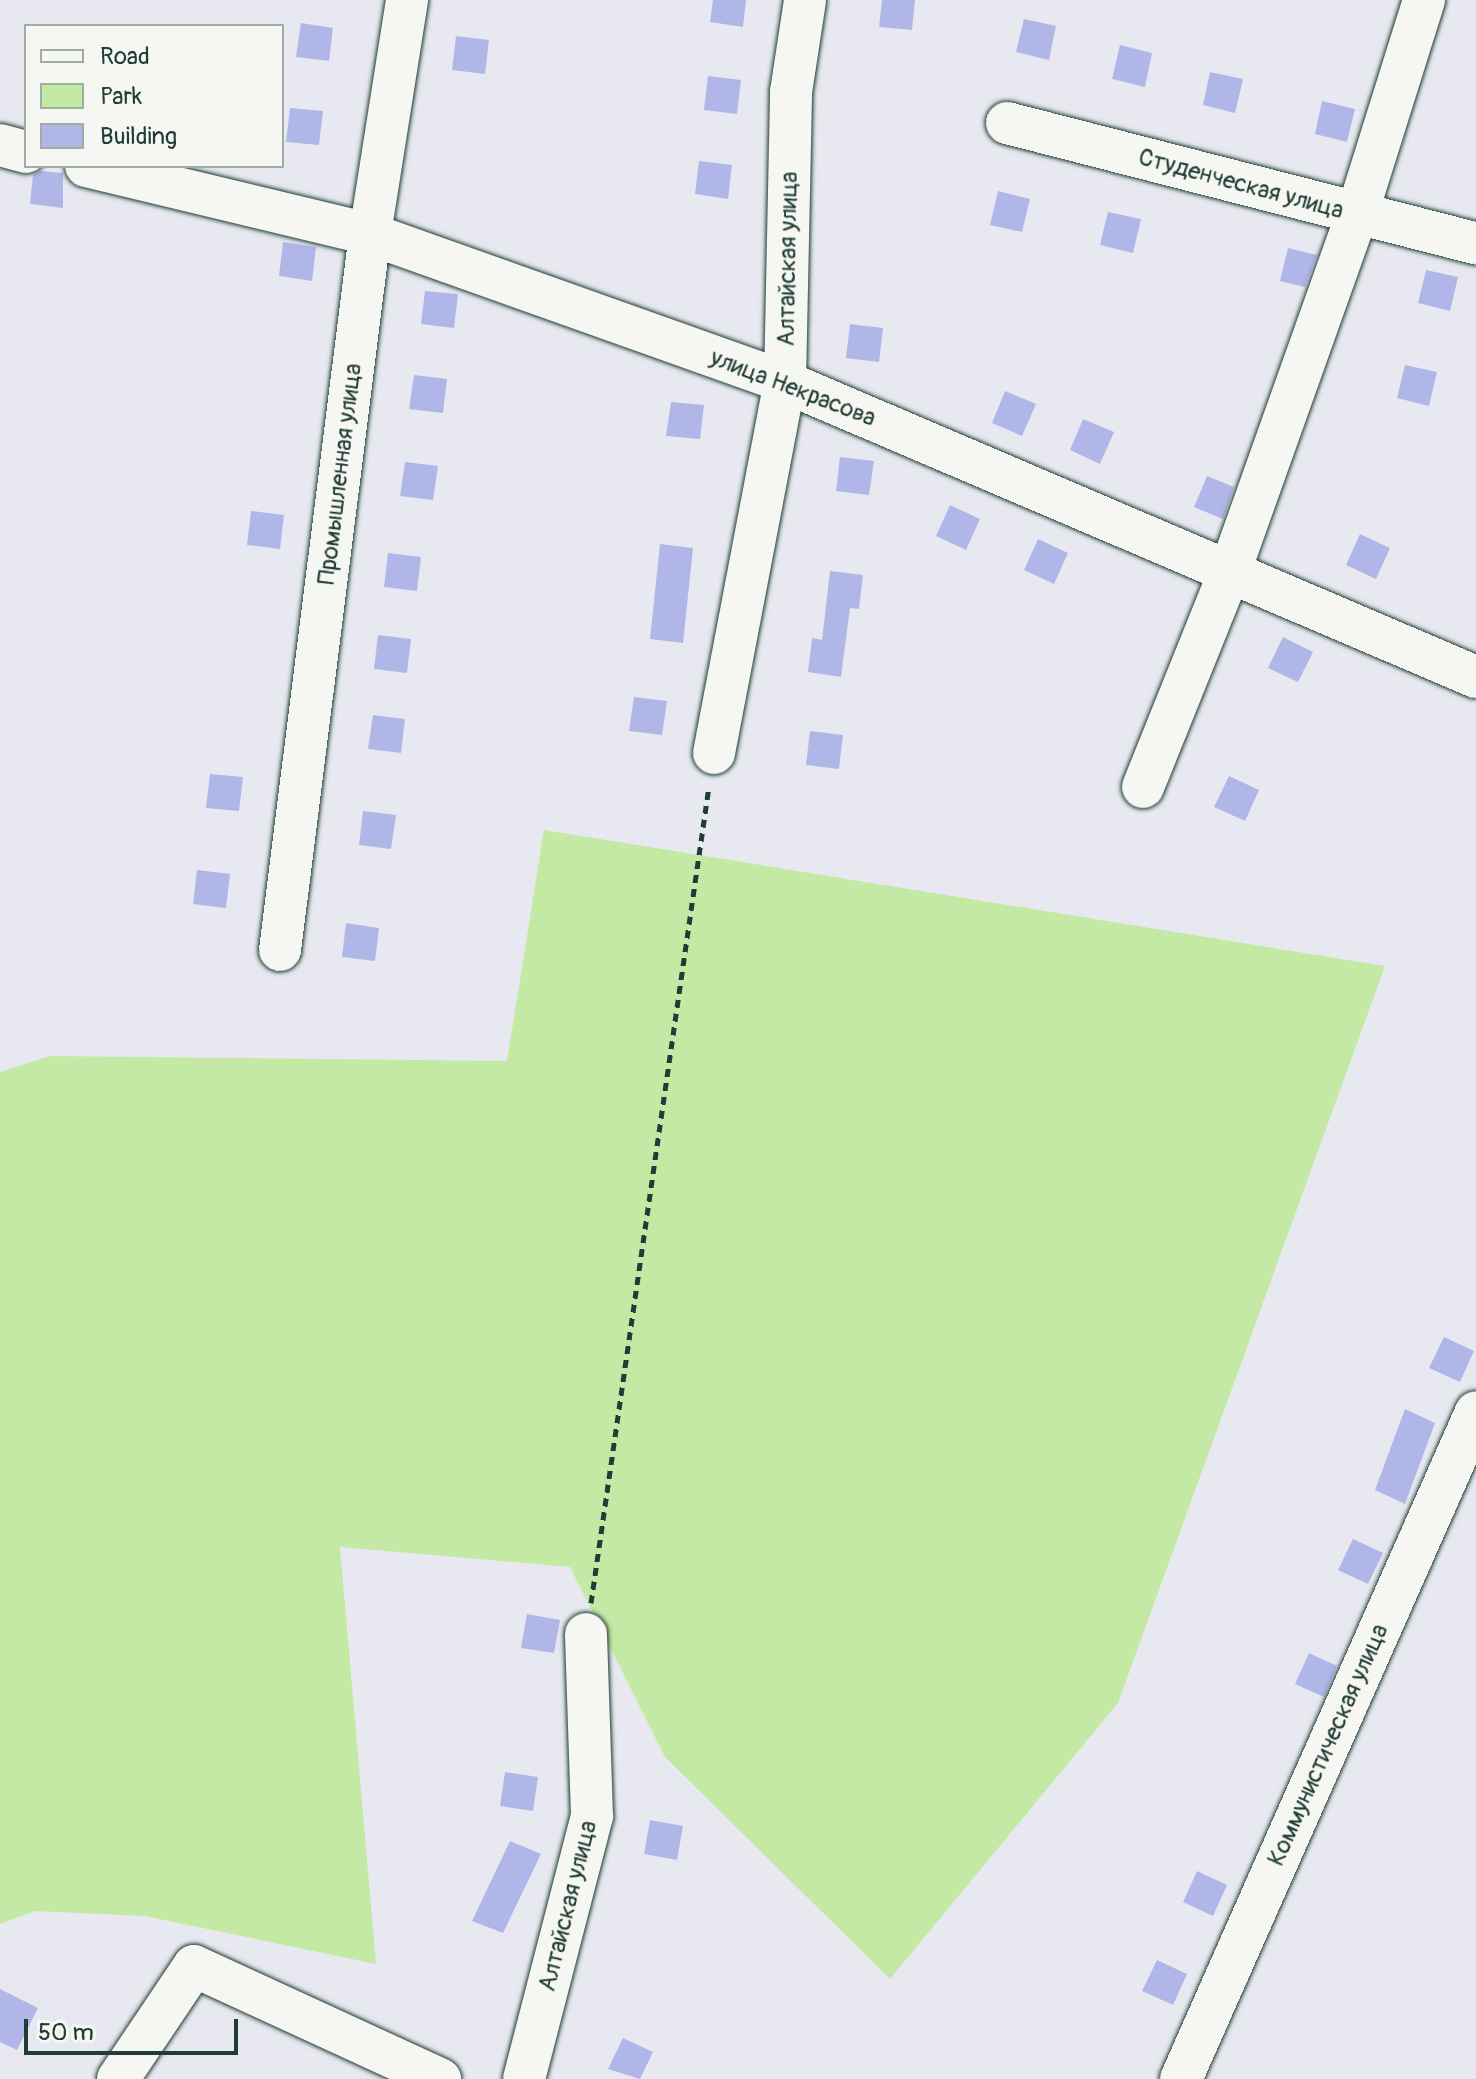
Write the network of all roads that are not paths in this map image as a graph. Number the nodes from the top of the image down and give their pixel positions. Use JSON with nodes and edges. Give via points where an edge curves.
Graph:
{"nodes":[{"id":1,"x":407,"y":0,"type":"edge"},
{"id":2,"x":805,"y":0,"type":"edge"},
{"id":3,"x":1424,"y":0,"type":"edge"},
{"id":4,"x":1007,"y":123,"type":"dead end"},
{"id":5,"x":0,"y":145,"type":"edge"},
{"id":6,"x":24,"y":151,"type":"edge"},
{"id":7,"x":94,"y":168,"type":"edge"},
{"id":8,"x":1357,"y":214,"type":"junction"},
{"id":9,"x":370,"y":234,"type":"junction"},
{"id":10,"x":1476,"y":243,"type":"edge"},
{"id":11,"x":785,"y":382,"type":"junction"},
{"id":12,"x":1231,"y":568,"type":"junction"},
{"id":13,"x":1476,"y":677,"type":"edge"},
{"id":14,"x":714,"y":753,"type":"road end"},
{"id":15,"x":1143,"y":787,"type":"dead end"},
{"id":16,"x":280,"y":950,"type":"dead end"},
{"id":17,"x":1476,"y":1412,"type":"edge"},
{"id":18,"x":586,"y":1634,"type":"road end"},
{"id":19,"x":118,"y":2079,"type":"edge"},
{"id":20,"x":440,"y":2079,"type":"edge"},
{"id":21,"x":524,"y":2079,"type":"edge"},
{"id":22,"x":1181,"y":2079,"type":"edge"}],
"edges":[{"from":1,"to":9,"type":"street","name":"Промышленная улица"},
{"from":2,"to":11,"type":"street","name":"Алтайская улица","via":[[791,92]]},
{"from":3,"to":8,"type":"street"},
{"from":4,"to":8,"type":"street","name":"Студенческая улица"},
{"from":5,"to":6,"type":"street"},
{"from":7,"to":9,"type":"street","name":"улица Некрасова"},
{"from":8,"to":10,"type":"street","name":"Студенческая улица"},
{"from":8,"to":12,"type":"street"},
{"from":9,"to":11,"type":"street","name":"улица Некрасова"},
{"from":9,"to":16,"type":"street","name":"Промышленная улица"},
{"from":11,"to":12,"type":"street","name":"улица Некрасова"},
{"from":11,"to":14,"type":"street","name":"Алтайская улица"},
{"from":12,"to":13,"type":"street","name":"улица Некрасова"},
{"from":12,"to":15,"type":"street"},
{"from":17,"to":22,"type":"street","name":"Коммунистическая улица"},
{"from":18,"to":21,"type":"street","name":"Алтайская улица","via":[[592,1816]]},
{"from":19,"to":20,"type":"street","via":[[194,1966]]}]}
